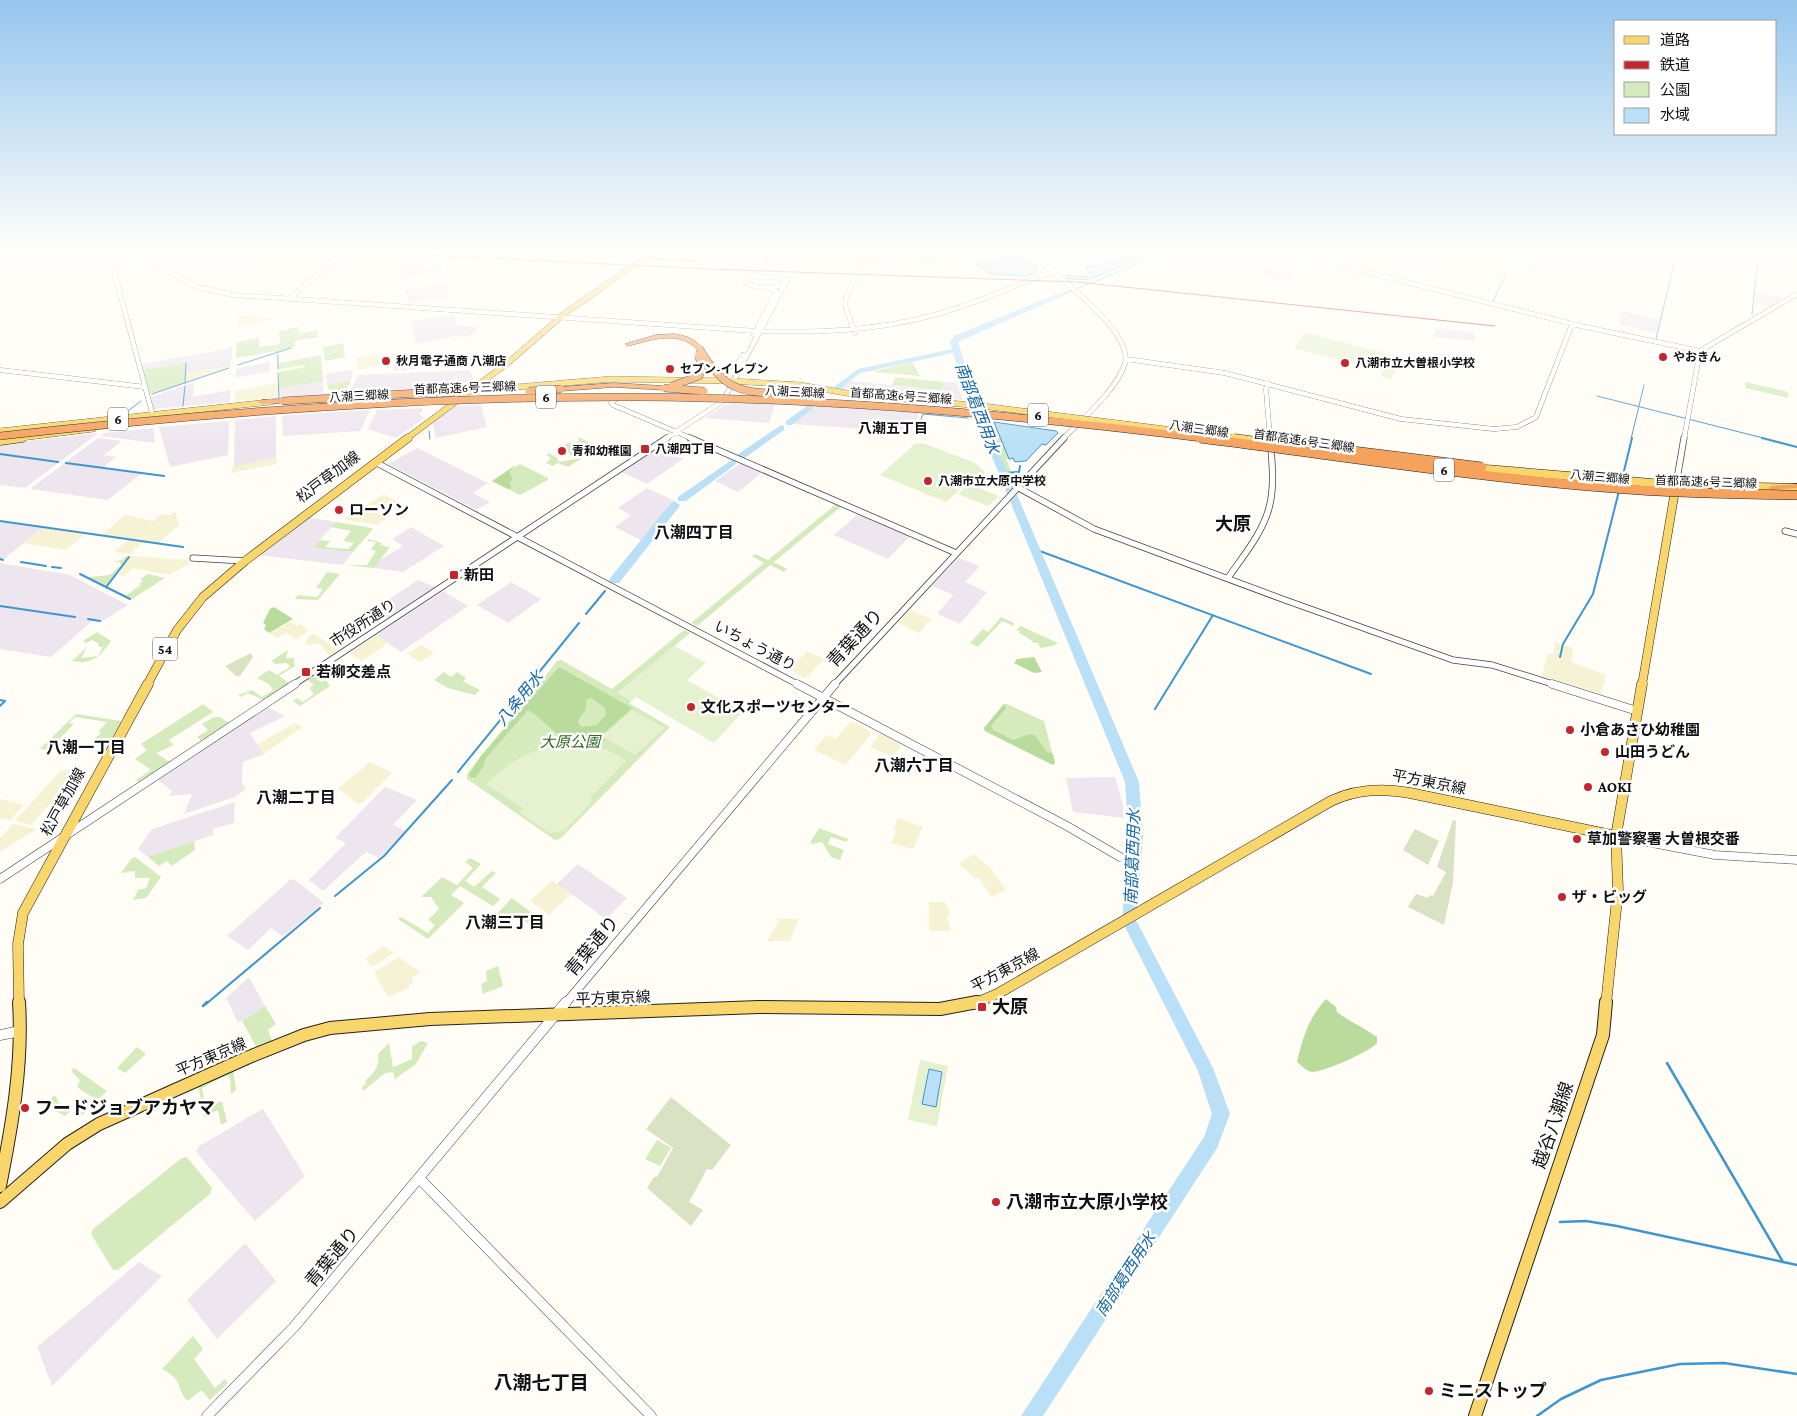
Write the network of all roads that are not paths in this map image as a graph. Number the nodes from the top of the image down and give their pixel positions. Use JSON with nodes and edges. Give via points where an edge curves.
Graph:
{"nodes":[{"id":1,"x":126,"y":315,"type":"edge"},
{"id":2,"x":511,"y":315,"type":"edge"},
{"id":3,"x":559,"y":315,"type":"edge"},
{"id":4,"x":559,"y":315,"type":"edge"},
{"id":5,"x":766,"y":315,"type":"edge"},
{"id":6,"x":768,"y":315,"type":"edge"},
{"id":7,"x":847,"y":315,"type":"edge"},
{"id":8,"x":944,"y":315,"type":"edge"},
{"id":9,"x":1100,"y":315,"type":"edge"},
{"id":10,"x":1533,"y":315,"type":"edge"},
{"id":11,"x":1537,"y":315,"type":"edge"},
{"id":12,"x":1760,"y":315,"type":"edge"},
{"id":13,"x":555,"y":318,"type":"junction"},
{"id":14,"x":1572,"y":324,"type":"junction"},
{"id":15,"x":854,"y":331,"type":"junction"},
{"id":16,"x":758,"y":333,"type":"junction"},
{"id":17,"x":630,"y":346,"type":"dead end"},
{"id":18,"x":697,"y":349,"type":"junction"},
{"id":19,"x":1700,"y":350,"type":"junction"},
{"id":20,"x":1126,"y":359,"type":"junction"},
{"id":21,"x":0,"y":370,"type":"edge"},
{"id":22,"x":732,"y":381,"type":"junction"},
{"id":23,"x":1268,"y":384,"type":"junction"},
{"id":24,"x":145,"y":387,"type":"junction"},
{"id":25,"x":664,"y":388,"type":"junction"},
{"id":26,"x":465,"y":392,"type":"junction"},
{"id":27,"x":613,"y":398,"type":"junction"},
{"id":28,"x":846,"y":399,"type":"junction"},
{"id":29,"x":723,"y":401,"type":"junction"},
{"id":30,"x":262,"y":402,"type":"junction"},
{"id":31,"x":452,"y":402,"type":"junction"},
{"id":32,"x":787,"y":403,"type":"junction"},
{"id":33,"x":965,"y":404,"type":"joint"},
{"id":34,"x":152,"y":413,"type":"junction"},
{"id":35,"x":1083,"y":417,"type":"junction"},
{"id":36,"x":156,"y":423,"type":"junction"},
{"id":37,"x":1075,"y":424,"type":"junction"},
{"id":38,"x":1092,"y":425,"type":"junction"},
{"id":39,"x":21,"y":428,"type":"junction"},
{"id":40,"x":675,"y":432,"type":"junction"},
{"id":41,"x":0,"y":433,"type":"edge"},
{"id":42,"x":56,"y":434,"type":"junction"},
{"id":43,"x":1229,"y":438,"type":"junction"},
{"id":44,"x":0,"y":441,"type":"edge"},
{"id":45,"x":1269,"y":446,"type":"junction"},
{"id":46,"x":375,"y":462,"type":"junction"},
{"id":47,"x":1530,"y":474,"type":"junction"},
{"id":48,"x":1550,"y":484,"type":"junction"},
{"id":49,"x":1017,"y":487,"type":"junction"},
{"id":50,"x":1772,"y":488,"type":"joint"},
{"id":51,"x":1796,"y":488,"type":"edge"},
{"id":52,"x":1676,"y":490,"type":"junction"},
{"id":53,"x":1797,"y":497,"type":"edge"},
{"id":54,"x":1785,"y":531,"type":"dead end"},
{"id":55,"x":1797,"y":534,"type":"edge"},
{"id":56,"x":518,"y":537,"type":"junction"},
{"id":57,"x":956,"y":553,"type":"junction"},
{"id":58,"x":193,"y":558,"type":"dead end"},
{"id":59,"x":244,"y":561,"type":"junction"},
{"id":60,"x":1228,"y":578,"type":"junction"},
{"id":61,"x":823,"y":697,"type":"junction"},
{"id":62,"x":1637,"y":711,"type":"junction"},
{"id":63,"x":1616,"y":836,"type":"junction"},
{"id":64,"x":62,"y":838,"type":"junction"},
{"id":65,"x":1120,"y":857,"type":"dead end"},
{"id":66,"x":1797,"y":860,"type":"edge"},
{"id":67,"x":0,"y":880,"type":"edge"},
{"id":68,"x":555,"y":1015,"type":"junction"},
{"id":69,"x":20,"y":1031,"type":"junction"},
{"id":70,"x":0,"y":1035,"type":"edge"},
{"id":71,"x":419,"y":1178,"type":"junction"},
{"id":72,"x":0,"y":1186,"type":"edge"},
{"id":73,"x":0,"y":1202,"type":"edge"},
{"id":74,"x":207,"y":1416,"type":"edge"},
{"id":75,"x":651,"y":1416,"type":"edge"},
{"id":76,"x":1475,"y":1416,"type":"edge"}],
"edges":[{"from":1,"to":24,"type":"street"},
{"from":2,"to":13,"type":"street"},
{"from":3,"to":13,"type":"main road","name":"松戸草加線","number":"54"},
{"from":4,"to":13,"type":"main road","name":"松戸草加線","number":"54"},
{"from":5,"to":16,"type":"street"},
{"from":6,"to":16,"type":"street"},
{"from":7,"to":15,"type":"street"},
{"from":8,"to":15,"type":"street","via":[[894,328]]},
{"from":9,"to":20,"type":"street","via":[[1115,329],[1126,351]]},
{"from":10,"to":14,"type":"street"},
{"from":11,"to":14,"type":"street"},
{"from":12,"to":19,"type":"street"},
{"from":13,"to":16,"type":"street"},
{"from":13,"to":26,"type":"main road","name":"松戸草加線","number":"54","via":[[509,362]]},
{"from":14,"to":19,"type":"street"},
{"from":14,"to":23,"type":"street","via":[[1540,411],[1532,421],[1517,427],[1481,429],[1401,419]]},
{"from":15,"to":16,"type":"street","via":[[810,336]]},
{"from":16,"to":22,"type":"street"},
{"from":17,"to":18,"type":"highway","via":[[676,339]]},
{"from":18,"to":25,"type":"highway","bridge":true,"via":[[702,362],[701,373],[691,380]]},
{"from":18,"to":28,"type":"highway","bridge":true,"via":[[716,376],[733,388]]},
{"from":19,"to":52,"type":"street"},
{"from":20,"to":23,"type":"street","via":[[1202,369]]},
{"from":20,"to":35,"type":"street","name":"青葉通り","via":[[1117,379]]},
{"from":21,"to":24,"type":"street"},
{"from":22,"to":26,"type":"main road","name":"八潮三郷線","via":[[611,380]]},
{"from":22,"to":29,"type":"street"},
{"from":22,"to":32,"type":"main road","via":[[760,389]]},
{"from":22,"to":33,"type":"main road","name":"八潮三郷線","via":[[800,385],[858,395]]},
{"from":23,"to":45,"type":"street"},
{"from":24,"to":34,"type":"street"},
{"from":25,"to":26,"type":"highway","name":"首都高速6号三郷線","number":"6","bridge":true},
{"from":25,"to":28,"type":"highway","name":"首都高速6号三郷線","number":"6","bridge":true},
{"from":26,"to":30,"type":"highway","bridge":true},
{"from":26,"to":30,"type":"main road","name":"八潮三郷線","via":[[374,393]]},
{"from":26,"to":31,"type":"main road","name":"松戸草加線","number":"54"},
{"from":26,"to":41,"type":"highway","name":"首都高速6号三郷線","number":"6","bridge":true,"via":[[223,409]]},
{"from":27,"to":29,"type":"main road","name":"八潮三郷線"},
{"from":27,"to":31,"type":"main road","name":"八潮三郷線"},
{"from":27,"to":38,"type":"highway","name":"首都高速6号三郷線","number":"6","bridge":true,"via":[[824,402],[963,411]]},
{"from":27,"to":40,"type":"street","via":[[613,405]]},
{"from":27,"to":41,"type":"highway","name":"首都高速6号三郷線","number":"6","bridge":true,"via":[[488,398],[268,410]]},
{"from":28,"to":43,"type":"highway","name":"首都高速6号三郷線","number":"6","bridge":true,"via":[[1026,413]]},
{"from":29,"to":32,"type":"main road","name":"八潮三郷線"},
{"from":29,"to":40,"type":"street","name":"市役所通り"},
{"from":30,"to":34,"type":"main road","name":"八潮三郷線"},
{"from":31,"to":36,"type":"main road","name":"八潮三郷線"},
{"from":31,"to":46,"type":"main road","name":"松戸草加線","number":"54"},
{"from":32,"to":37,"type":"main road","name":"八潮三郷線","bridge":true},
{"from":33,"to":35,"type":"main road","name":"八潮三郷線","bridge":true},
{"from":34,"to":36,"type":"street"},
{"from":34,"to":39,"type":"main road","name":"八潮三郷線"},
{"from":35,"to":37,"type":"street","name":"青葉通り"},
{"from":35,"to":45,"type":"main road","name":"八潮三郷線","bridge":true},
{"from":36,"to":42,"type":"main road","name":"八潮三郷線"},
{"from":37,"to":45,"type":"main road","name":"八潮三郷線"},
{"from":37,"to":49,"type":"street","name":"青葉通り"},
{"from":38,"to":48,"type":"highway","bridge":true,"via":[[1269,452]]},
{"from":38,"to":53,"type":"highway","name":"首都高速6号三郷線","number":"6","bridge":true,"via":[[1564,484]]},
{"from":39,"to":41,"type":"main road","name":"八潮三郷線"},
{"from":39,"to":42,"type":"main road"},
{"from":40,"to":56,"type":"street","name":"市役所通り"},
{"from":40,"to":57,"type":"street"},
{"from":42,"to":44,"type":"main road","name":"八潮三郷線"},
{"from":43,"to":47,"type":"highway","bridge":true},
{"from":43,"to":51,"type":"highway","name":"首都高速6号三郷線","number":"6","bridge":true,"via":[[1367,458],[1590,482],[1693,488]]},
{"from":45,"to":47,"type":"main road","name":"八潮三郷線","bridge":true},
{"from":45,"to":48,"type":"main road","name":"八潮三郷線"},
{"from":45,"to":60,"type":"street","via":[[1272,480],[1269,506],[1256,535]]},
{"from":46,"to":56,"type":"street","name":"いちょう通り"},
{"from":46,"to":59,"type":"main road","name":"松戸草加線","number":"54"},
{"from":47,"to":52,"type":"main road","name":"八潮三郷線","bridge":true},
{"from":48,"to":52,"type":"main road","name":"八潮三郷線"},
{"from":49,"to":57,"type":"street","name":"青葉通り"},
{"from":49,"to":60,"type":"street","via":[[1094,529]]},
{"from":50,"to":51,"type":"highway"},
{"from":50,"to":52,"type":"main road"},
{"from":52,"to":53,"type":"main road"},
{"from":52,"to":62,"type":"main road"},
{"from":54,"to":55,"type":"street"},
{"from":56,"to":61,"type":"street","name":"いちょう通り"},
{"from":56,"to":64,"type":"street","name":"市役所通り"},
{"from":57,"to":61,"type":"street","name":"青葉通り"},
{"from":58,"to":59,"type":"street"},
{"from":59,"to":64,"type":"main road","name":"松戸草加線","number":"54","via":[[203,598],[176,630]]},
{"from":60,"to":62,"type":"street","via":[[1453,660],[1492,665]]},
{"from":61,"to":65,"type":"street","name":"いちょう通り"},
{"from":61,"to":68,"type":"street","name":"青葉通り"},
{"from":62,"to":63,"type":"main road"},
{"from":63,"to":66,"type":"street","via":[[1716,855]]},
{"from":63,"to":68,"type":"main road","name":"平方東京線","via":[[1410,793],[1364,790],[1340,797],[985,1000],[956,1007],[797,1006]]},
{"from":63,"to":76,"type":"main road","name":"越谷八潮線","via":[[1618,890],[1603,1035]]},
{"from":64,"to":67,"type":"street","name":"市役所通り"},
{"from":64,"to":69,"type":"main road","name":"松戸草加線","number":"54","via":[[18,930]]},
{"from":68,"to":71,"type":"street","name":"青葉通り"},
{"from":68,"to":73,"type":"main road","name":"平方東京線","via":[[386,1022],[304,1035],[91,1128],[55,1153]]},
{"from":69,"to":70,"type":"street"},
{"from":69,"to":72,"type":"main road","name":"松戸草加線","number":"54","via":[[18,1074]]},
{"from":71,"to":74,"type":"street","name":"青葉通り","via":[[294,1326]]},
{"from":71,"to":75,"type":"street"}]}
